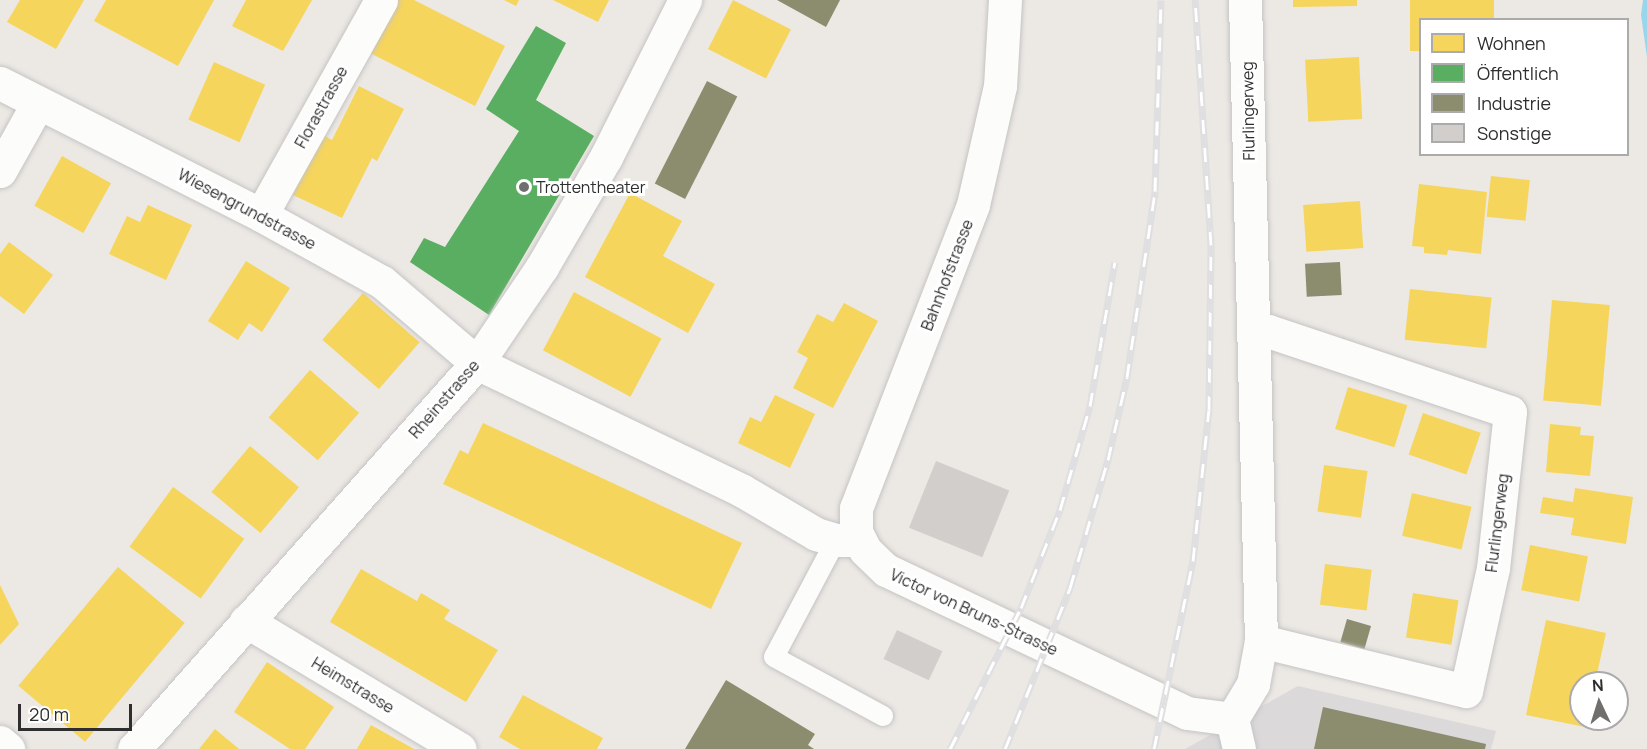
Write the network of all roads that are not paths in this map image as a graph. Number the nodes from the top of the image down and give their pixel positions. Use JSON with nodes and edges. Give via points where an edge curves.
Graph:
{"nodes":[{"id":1,"x":381,"y":0,"type":"edge"},
{"id":2,"x":685,"y":0,"type":"edge"},
{"id":3,"x":1005,"y":0,"type":"edge"},
{"id":4,"x":1245,"y":0,"type":"edge"},
{"id":5,"x":0,"y":82,"type":"edge"},
{"id":6,"x":38,"y":103,"type":"junction"},
{"id":7,"x":0,"y":171,"type":"edge"},
{"id":8,"x":261,"y":214,"type":"junction"},
{"id":9,"x":1254,"y":330,"type":"junction"},
{"id":10,"x":477,"y":363,"type":"junction"},
{"id":11,"x":847,"y":540,"type":"junction"},
{"id":12,"x":246,"y":621,"type":"junction"},
{"id":13,"x":1261,"y":641,"type":"junction"},
{"id":14,"x":883,"y":716,"type":"dead end"},
{"id":15,"x":1235,"y":734,"type":"edge"},
{"id":16,"x":0,"y":742,"type":"edge"},
{"id":17,"x":8,"y":749,"type":"edge"},
{"id":18,"x":134,"y":749,"type":"edge"},
{"id":19,"x":460,"y":749,"type":"edge"}],
"edges":[{"from":1,"to":8,"type":"street","name":"Florastrasse"},
{"from":2,"to":10,"type":"street","name":"Rheinstrasse","via":[[606,158],[542,267]]},
{"from":3,"to":11,"type":"street","name":"Bahnhofstrasse","via":[[1000,86],[974,205],[856,507]]},
{"from":4,"to":9,"type":"street","name":"Flurlingerweg"},
{"from":5,"to":6,"type":"street","name":"Wiesengrundstrasse"},
{"from":6,"to":7,"type":"street"},
{"from":6,"to":8,"type":"street","name":"Wiesengrundstrasse"},
{"from":8,"to":10,"type":"street","name":"Wiesengrundstrasse","via":[[382,282]]},
{"from":9,"to":13,"type":"street","name":"Flurlingerweg"},
{"from":9,"to":13,"type":"street","name":"Flurlingerweg","via":[[1268,331],[1510,412],[1493,568],[1466,691]]},
{"from":10,"to":11,"type":"street","via":[[741,489],[816,534]]},
{"from":10,"to":12,"type":"street","name":"Rheinstrasse"},
{"from":11,"to":14,"type":"lane","via":[[774,657]]},
{"from":11,"to":15,"type":"street","name":"Victor von Bruns-Strasse","via":[[886,570]]},
{"from":12,"to":18,"type":"street","name":"Rheinstrasse"},
{"from":12,"to":19,"type":"street","name":"Heimstrasse"},
{"from":13,"to":15,"type":"street","name":"Flurlingerweg","via":[[1253,684]]},
{"from":16,"to":17,"type":"street"}]}
